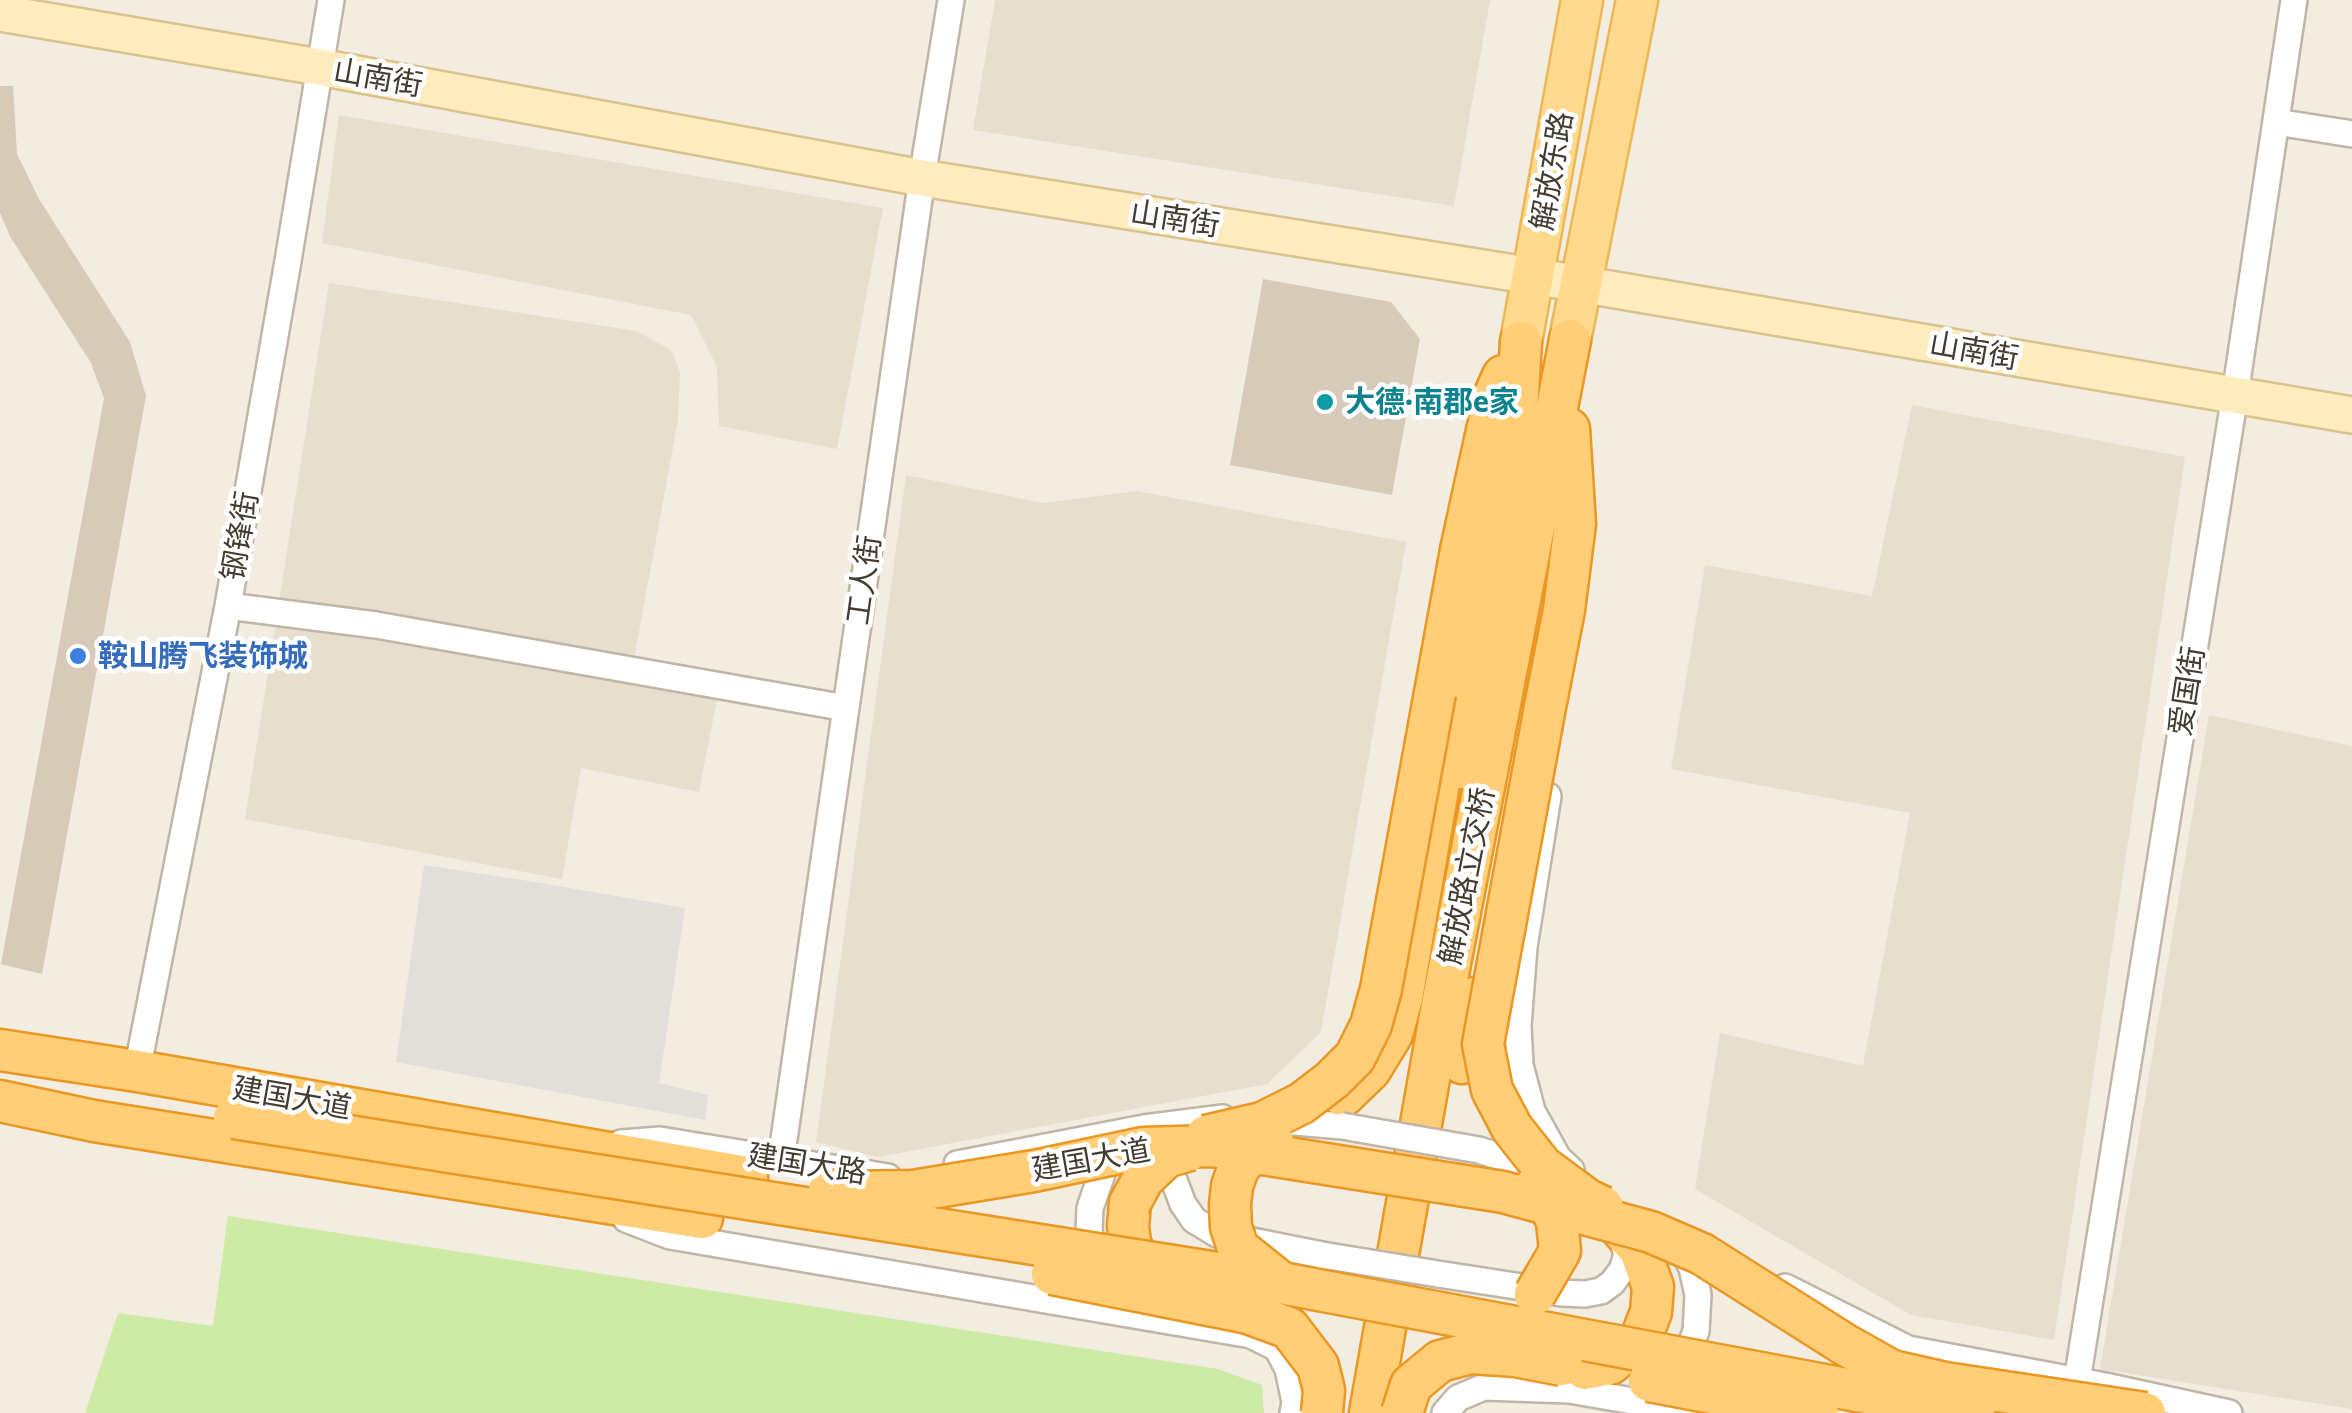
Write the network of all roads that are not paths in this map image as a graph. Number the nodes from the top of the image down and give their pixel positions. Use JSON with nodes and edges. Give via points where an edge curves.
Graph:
{"nodes":[{"id":1,"x":331,"y":0,"type":"edge"},
{"id":2,"x":951,"y":0,"type":"edge"},
{"id":3,"x":1582,"y":0,"type":"edge"},
{"id":4,"x":1636,"y":0,"type":"edge"},
{"id":5,"x":2294,"y":0,"type":"edge"},
{"id":6,"x":0,"y":13,"type":"edge"},
{"id":7,"x":319,"y":67,"type":"junction"},
{"id":8,"x":2276,"y":122,"type":"junction"},
{"id":9,"x":2352,"y":134,"type":"edge"},
{"id":10,"x":922,"y":178,"type":"junction"},
{"id":11,"x":1533,"y":276,"type":"junction"},
{"id":12,"x":1582,"y":284,"type":"junction"},
{"id":13,"x":1570,"y":340,"type":"junction"},
{"id":14,"x":1519,"y":362,"type":"junction"},
{"id":15,"x":2234,"y":395,"type":"junction"},
{"id":16,"x":2352,"y":415,"type":"edge"},
{"id":17,"x":1568,"y":442,"type":"junction"},
{"id":18,"x":1458,"y":563,"type":"junction"},
{"id":19,"x":228,"y":606,"type":"junction"},
{"id":20,"x":1564,"y":610,"type":"junction"},
{"id":21,"x":846,"y":708,"type":"junction"},
{"id":22,"x":0,"y":1050,"type":"edge"},
{"id":23,"x":137,"y":1070,"type":"junction"},
{"id":24,"x":0,"y":1084,"type":"edge"},
{"id":25,"x":0,"y":1101,"type":"edge"},
{"id":26,"x":1249,"y":1118,"type":"junction"},
{"id":27,"x":1206,"y":1133,"type":"junction"},
{"id":28,"x":1143,"y":1138,"type":"junction"},
{"id":29,"x":764,"y":1169,"type":"junction"},
{"id":30,"x":1590,"y":1186,"type":"junction"},
{"id":31,"x":570,"y":1197,"type":"junction"},
{"id":32,"x":1646,"y":1227,"type":"junction"},
{"id":33,"x":1282,"y":1283,"type":"junction"},
{"id":34,"x":1157,"y":1307,"type":"junction"},
{"id":35,"x":1460,"y":1318,"type":"junction"},
{"id":36,"x":1586,"y":1369,"type":"junction"},
{"id":37,"x":2076,"y":1381,"type":"junction"},
{"id":38,"x":1633,"y":1401,"type":"junction"},
{"id":39,"x":1293,"y":1413,"type":"edge"},
{"id":40,"x":1322,"y":1413,"type":"edge"},
{"id":41,"x":1350,"y":1413,"type":"edge"},
{"id":42,"x":1370,"y":1413,"type":"edge"},
{"id":43,"x":1402,"y":1413,"type":"edge"},
{"id":44,"x":1445,"y":1413,"type":"edge"},
{"id":45,"x":1703,"y":1413,"type":"edge"},
{"id":46,"x":1818,"y":1413,"type":"edge"},
{"id":47,"x":1974,"y":1413,"type":"edge"},
{"id":48,"x":2146,"y":1413,"type":"edge"},
{"id":49,"x":2229,"y":1413,"type":"edge"}],
"edges":[{"from":1,"to":7,"type":"street","name":"钢锋街"},
{"from":2,"to":10,"type":"street","name":"工人街"},
{"from":3,"to":11,"type":"main road","name":"解放东路"},
{"from":4,"to":12,"type":"main road","name":"解放东路"},
{"from":5,"to":8,"type":"street","name":"爱国街"},
{"from":6,"to":7,"type":"main road","name":"山南街"},
{"from":7,"to":10,"type":"main road","name":"山南街"},
{"from":7,"to":19,"type":"street","name":"钢锋街"},
{"from":8,"to":9,"type":"street"},
{"from":8,"to":15,"type":"street","name":"爱国街"},
{"from":10,"to":11,"type":"main road","name":"山南街"},
{"from":10,"to":21,"type":"street","name":"工人街"},
{"from":11,"to":12,"type":"main road","name":"山南街"},
{"from":11,"to":14,"type":"main road","name":"解放东路"},
{"from":12,"to":13,"type":"main road","name":"解放东路"},
{"from":12,"to":15,"type":"main road","name":"山南街"},
{"from":13,"to":17,"type":"highway"},
{"from":13,"to":42,"type":"highway","name":"解放路立交桥"},
{"from":14,"to":18,"type":"highway","via":[[1508,361],[1495,394]]},
{"from":14,"to":33,"type":"highway","bridge":true,"via":[[1487,504],[1392,1034],[1358,1082],[1246,1159],[1232,1186],[1238,1248]]},
{"from":14,"to":41,"type":"highway","name":"解放路立交桥","via":[[1516,444]]},
{"from":15,"to":16,"type":"main road","name":"山南街"},
{"from":15,"to":37,"type":"street","name":"爱国街"},
{"from":17,"to":20,"type":"highway","via":[[1575,524]]},
{"from":17,"to":35,"type":"highway","bridge":true,"via":[[1462,1063],[1484,1126],[1551,1209],[1560,1252],[1534,1294],[1500,1315]]},
{"from":18,"to":26,"type":"street","via":[[1422,653],[1354,1028],[1314,1084]]},
{"from":18,"to":28,"type":"highway","bridge":true,"via":[[1381,989],[1355,1057],[1302,1103],[1262,1123]]},
{"from":19,"to":21,"type":"street","via":[[376,625]]},
{"from":19,"to":23,"type":"street","name":"钢锋街"},
{"from":20,"to":30,"type":"street","via":[[1566,688],[1524,947],[1518,1026],[1532,1112],[1558,1158]]},
{"from":20,"to":32,"type":"highway","bridge":true,"via":[[1483,1044],[1492,1090],[1542,1166],[1588,1200]]},
{"from":21,"to":29,"type":"street","name":"工人街"},
{"from":22,"to":23,"type":"highway","name":"建国大道"},
{"from":23,"to":29,"type":"highway","name":"建国大道","via":[[566,1146]]},
{"from":24,"to":33,"type":"highway","name":"建国大道","bridge":true},
{"from":25,"to":31,"type":"highway"},
{"from":26,"to":27,"type":"street","via":[[1232,1117]]},
{"from":26,"to":30,"type":"street","bridge":true,"via":[[1479,1150]]},
{"from":27,"to":28,"type":"highway","name":"建国大道","bridge":true},
{"from":27,"to":30,"type":"street","bridge":true,"via":[[1188,1131],[1172,1153],[1173,1178],[1194,1220],[1218,1234],[1560,1294],[1601,1291],[1627,1255]]},
{"from":27,"to":32,"type":"highway","name":"建国大道","bridge":true},
{"from":27,"to":34,"type":"highway","bridge":true,"via":[[1166,1157],[1130,1203],[1130,1244]]},
{"from":28,"to":29,"type":"highway","name":"建国大道","bridge":true,"via":[[1034,1171],[912,1191],[842,1192]]},
{"from":28,"to":34,"type":"street","via":[[1104,1168],[1089,1232],[1102,1268],[1126,1299]]},
{"from":30,"to":32,"type":"street"},
{"from":31,"to":34,"type":"highway","bridge":true,"via":[[1091,1280]]},
{"from":31,"to":34,"type":"street","via":[[670,1236]]},
{"from":32,"to":36,"type":"highway","bridge":true,"via":[[1640,1250],[1652,1287],[1651,1312],[1641,1338],[1610,1364]]},
{"from":32,"to":37,"type":"street","via":[[1908,1349]]},
{"from":32,"to":38,"type":"street","via":[[1692,1268],[1696,1331],[1674,1382]]},
{"from":32,"to":48,"type":"highway","name":"建国大道","bridge":true,"via":[[1892,1370]]},
{"from":33,"to":35,"type":"highway","name":"建国大道","bridge":true},
{"from":34,"to":39,"type":"street","via":[[1276,1348],[1288,1369]]},
{"from":34,"to":40,"type":"highway","bridge":true,"via":[[1248,1313],[1289,1328],[1318,1366]]},
{"from":35,"to":47,"type":"highway","name":"建国大道","bridge":true},
{"from":36,"to":43,"type":"highway","bridge":true,"via":[[1470,1353],[1440,1360],[1412,1386]]},
{"from":36,"to":46,"type":"highway","bridge":true},
{"from":37,"to":49,"type":"street"},
{"from":38,"to":44,"type":"street","via":[[1484,1387],[1458,1398]]},
{"from":38,"to":45,"type":"street"}]}
